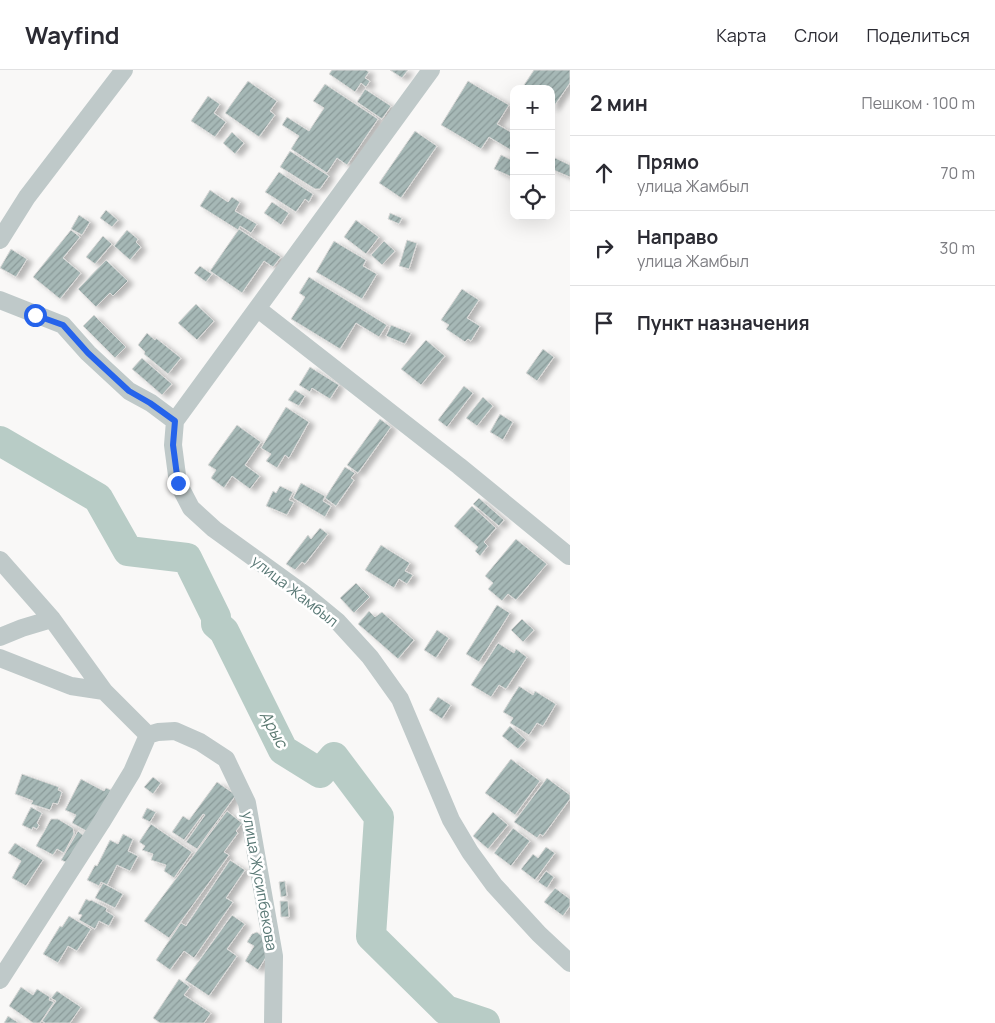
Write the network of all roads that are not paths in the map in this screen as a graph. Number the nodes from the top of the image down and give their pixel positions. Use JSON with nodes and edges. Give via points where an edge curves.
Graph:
{"nodes":[{"id":1,"x":124,"y":70,"type":"edge"},
{"id":2,"x":431,"y":70,"type":"edge"},
{"id":3,"x":0,"y":240,"type":"edge"},
{"id":4,"x":0,"y":300,"type":"edge"},
{"id":5,"x":258,"y":309,"type":"junction"},
{"id":6,"x":175,"y":421,"type":"junction"},
{"id":7,"x":570,"y":556,"type":"edge"},
{"id":8,"x":0,"y":560,"type":"edge"},
{"id":9,"x":52,"y":619,"type":"junction"},
{"id":10,"x":0,"y":637,"type":"edge"},
{"id":11,"x":0,"y":658,"type":"edge"},
{"id":12,"x":104,"y":691,"type":"junction"},
{"id":13,"x":148,"y":736,"type":"junction"},
{"id":14,"x":570,"y":963,"type":"edge"},
{"id":15,"x":0,"y":980,"type":"edge"},
{"id":16,"x":274,"y":1023,"type":"edge"}],
"edges":[{"from":1,"to":3,"type":"street","via":[[27,197]]},
{"from":2,"to":5,"type":"street"},
{"from":4,"to":6,"type":"street","via":[[63,325],[129,391]]},
{"from":5,"to":6,"type":"street"},
{"from":5,"to":7,"type":"street"},
{"from":6,"to":14,"type":"street","name":"улица Жамбыл","via":[[173,445],[178,483],[191,508],[338,622],[370,657],[400,699],[451,820],[470,852],[494,885]]},
{"from":8,"to":9,"type":"street"},
{"from":9,"to":10,"type":"street"},
{"from":9,"to":12,"type":"street"},
{"from":11,"to":12,"type":"street","via":[[71,686]]},
{"from":12,"to":13,"type":"street"},
{"from":13,"to":15,"type":"street","via":[[132,772]]},
{"from":13,"to":16,"type":"street","name":"улица Жусипбекова","via":[[174,731],[226,758],[247,803],[274,956]]}]}
